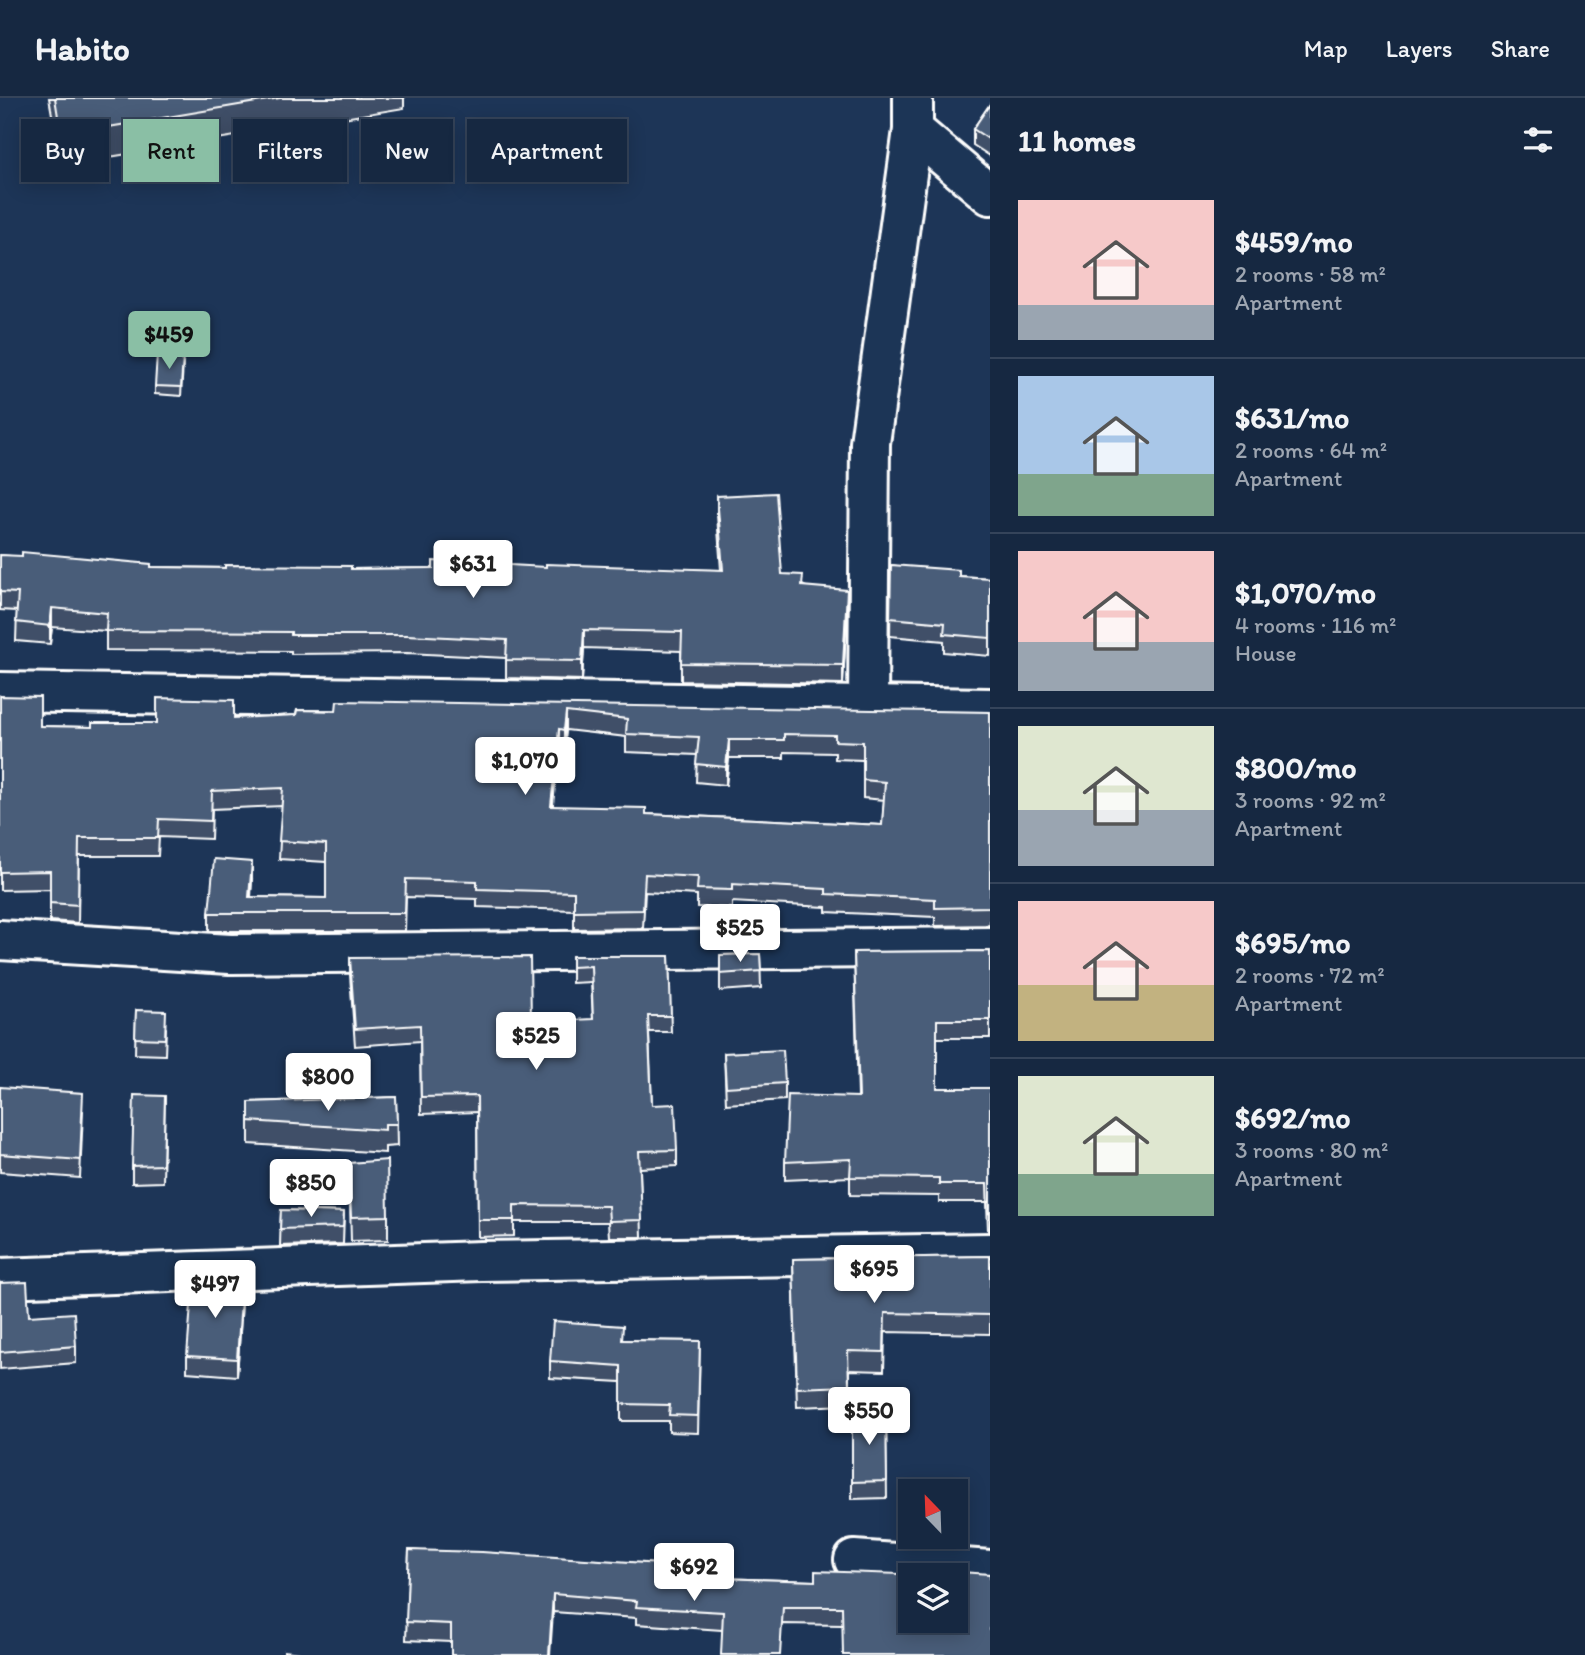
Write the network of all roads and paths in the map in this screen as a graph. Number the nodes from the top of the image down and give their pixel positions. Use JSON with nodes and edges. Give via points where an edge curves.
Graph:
{"nodes":[{"id":1,"x":913,"y":114,"type":"edge"},
{"id":2,"x":990,"y":195,"type":"edge"},
{"id":3,"x":0,"y":692,"type":"edge"},
{"id":4,"x":868,"y":705,"type":"junction"},
{"id":5,"x":990,"y":708,"type":"edge"},
{"id":6,"x":0,"y":940,"type":"edge"},
{"id":7,"x":990,"y":947,"type":"edge"},
{"id":8,"x":990,"y":1253,"type":"edge"},
{"id":9,"x":0,"y":1278,"type":"edge"},
{"id":10,"x":854,"y":1560,"type":"dead end"},
{"id":11,"x":990,"y":1570,"type":"edge"}],
"edges":[{"from":1,"to":2,"type":"street"},
{"from":1,"to":4,"type":"street","via":[[870,443]]},
{"from":3,"to":4,"type":"street"},
{"from":4,"to":5,"type":"street"},
{"from":6,"to":7,"type":"street","via":[[230,954]]},
{"from":8,"to":9,"type":"street","via":[[481,1261]]},
{"from":10,"to":11,"type":"street"}]}
